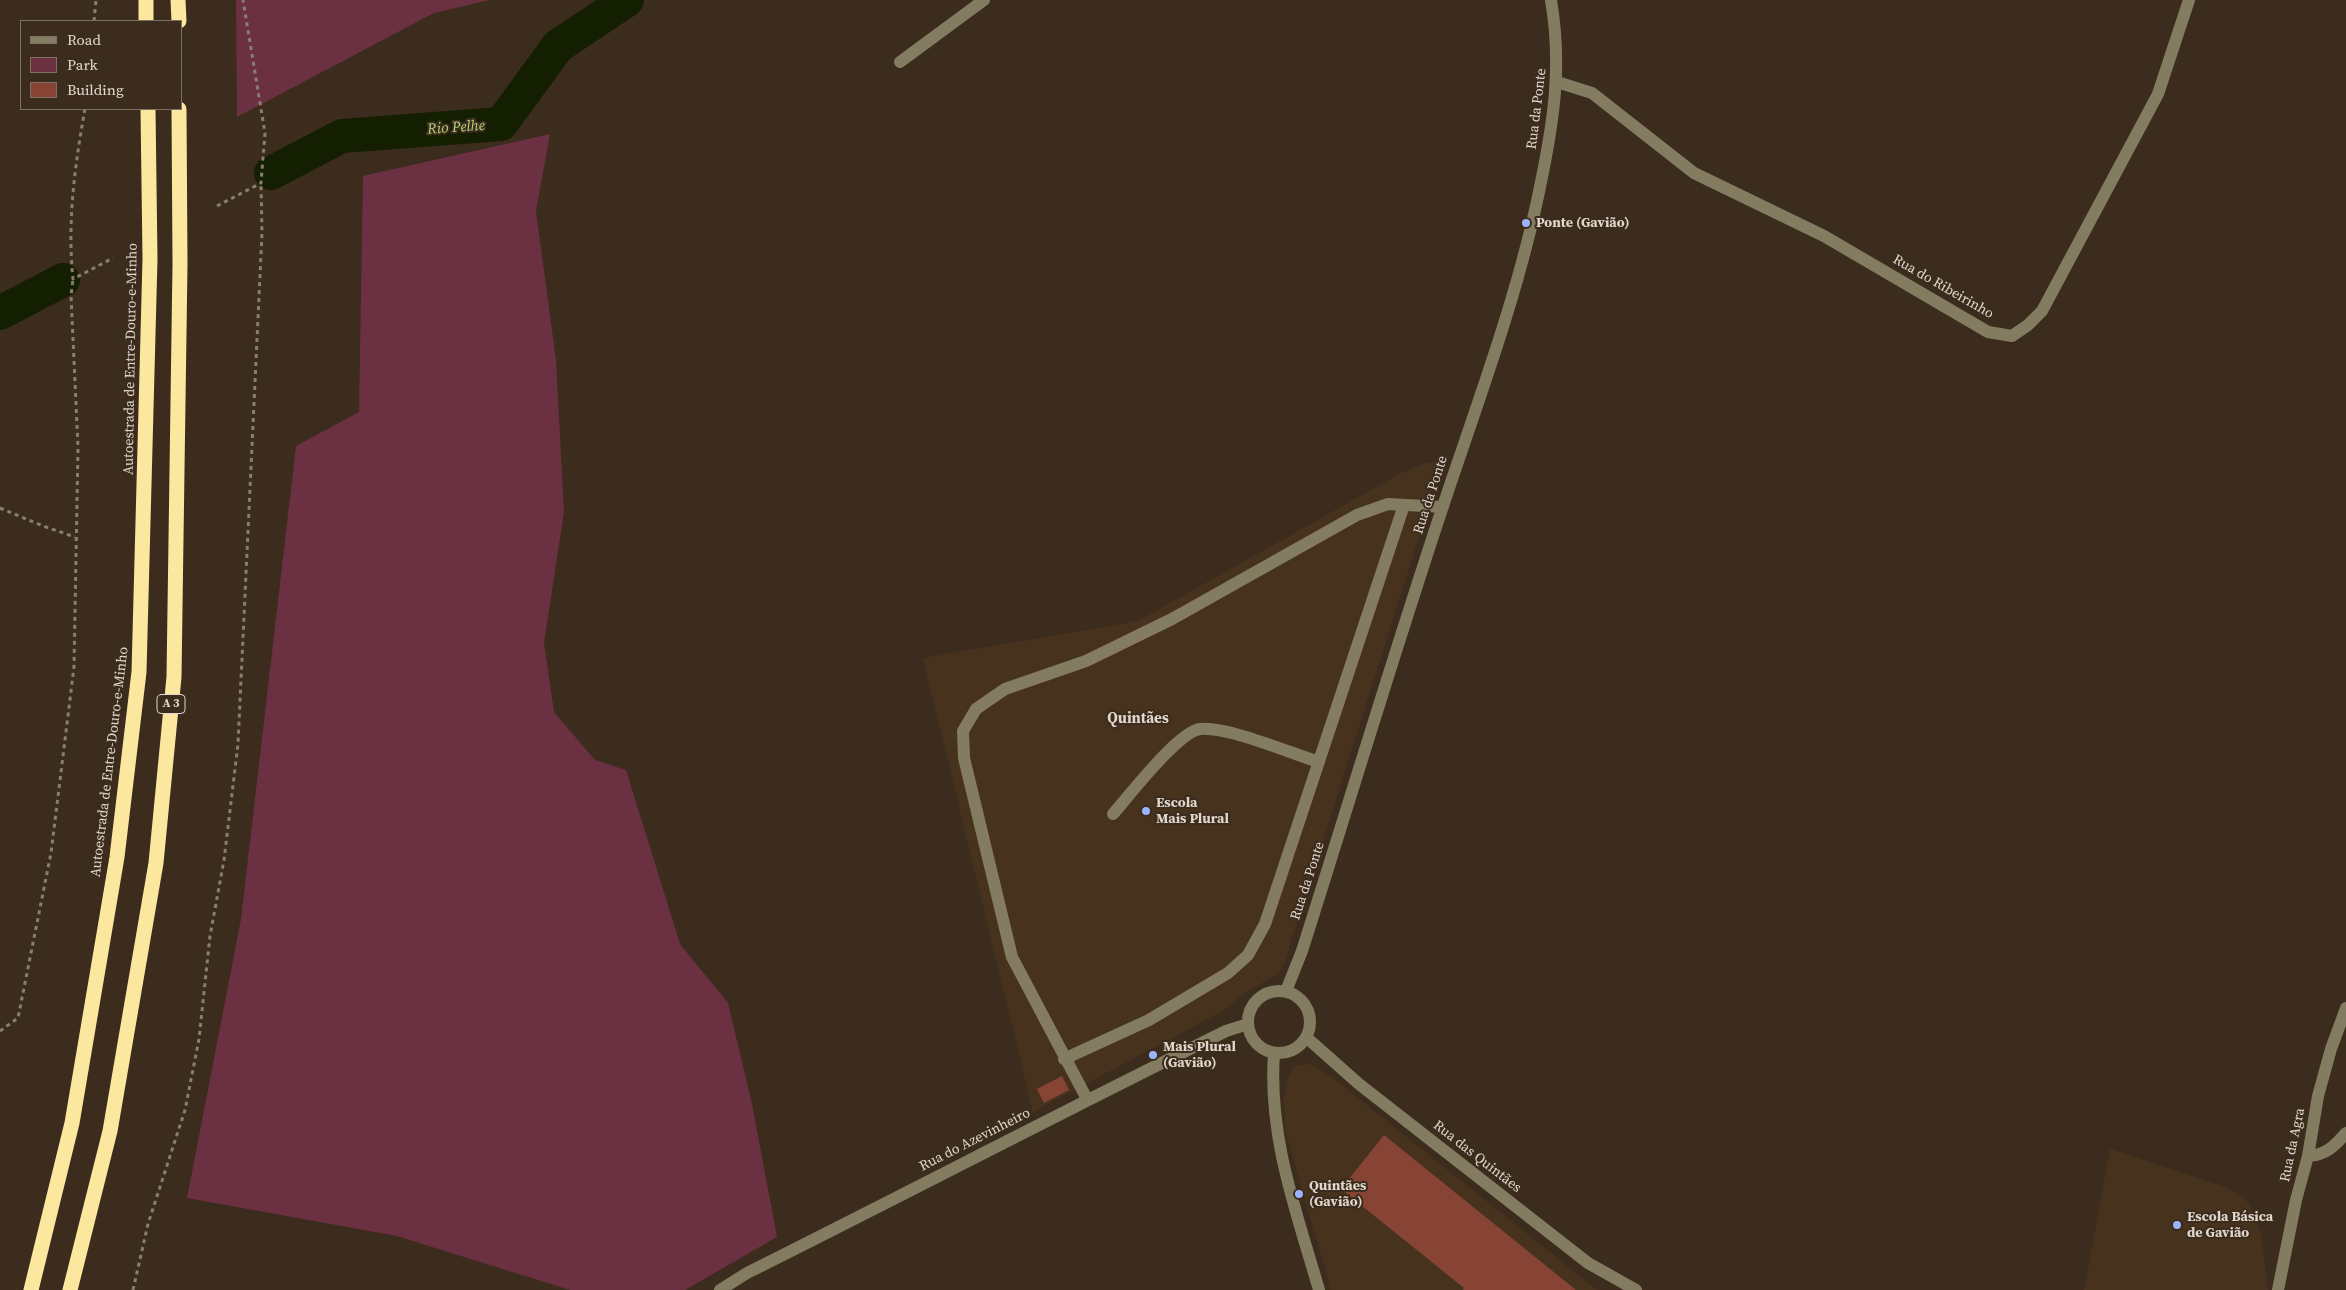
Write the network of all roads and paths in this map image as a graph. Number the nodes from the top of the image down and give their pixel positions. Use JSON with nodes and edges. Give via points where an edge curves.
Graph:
{"nodes":[{"id":1,"x":96,"y":0,"type":"edge"},
{"id":2,"x":146,"y":0,"type":"edge"},
{"id":3,"x":178,"y":0,"type":"edge"},
{"id":4,"x":243,"y":0,"type":"edge"},
{"id":5,"x":984,"y":0,"type":"edge"},
{"id":6,"x":1551,"y":0,"type":"edge"},
{"id":7,"x":2189,"y":0,"type":"edge"},
{"id":8,"x":94,"y":20,"type":"edge"},
{"id":9,"x":146,"y":20,"type":"edge"},
{"id":10,"x":179,"y":20,"type":"edge"},
{"id":11,"x":900,"y":62,"type":"dead end"},
{"id":12,"x":1557,"y":82,"type":"junction"},
{"id":13,"x":85,"y":110,"type":"edge"},
{"id":14,"x":148,"y":110,"type":"edge"},
{"id":15,"x":179,"y":110,"type":"edge"},
{"id":16,"x":261,"y":183,"type":"junction"},
{"id":17,"x":217,"y":206,"type":"dead end"},
{"id":18,"x":113,"y":258,"type":"dead end"},
{"id":19,"x":73,"y":279,"type":"junction"},
{"id":20,"x":1404,"y":505,"type":"junction"},
{"id":21,"x":1442,"y":507,"type":"junction"},
{"id":22,"x":0,"y":508,"type":"edge"},
{"id":23,"x":75,"y":537,"type":"junction"},
{"id":24,"x":1319,"y":762,"type":"junction"},
{"id":25,"x":1113,"y":814,"type":"dead end"},
{"id":26,"x":1286,"y":991,"type":"junction"},
{"id":27,"x":2346,"y":1008,"type":"edge"},
{"id":28,"x":1248,"y":1024,"type":"junction"},
{"id":29,"x":0,"y":1031,"type":"edge"},
{"id":30,"x":1306,"y":1037,"type":"junction"},
{"id":31,"x":1274,"y":1053,"type":"junction"},
{"id":32,"x":1064,"y":1059,"type":"junction"},
{"id":33,"x":1087,"y":1099,"type":"junction"},
{"id":34,"x":2346,"y":1133,"type":"edge"},
{"id":35,"x":2308,"y":1156,"type":"junction"},
{"id":36,"x":31,"y":1290,"type":"edge"},
{"id":37,"x":70,"y":1290,"type":"edge"},
{"id":38,"x":133,"y":1290,"type":"edge"},
{"id":39,"x":720,"y":1290,"type":"edge"},
{"id":40,"x":1319,"y":1290,"type":"edge"},
{"id":41,"x":1636,"y":1290,"type":"edge"},
{"id":42,"x":2278,"y":1290,"type":"edge"}],
"edges":[{"from":1,"to":8,"type":"path"},
{"from":2,"to":9,"type":"highway"},
{"from":3,"to":10,"type":"highway"},
{"from":4,"to":16,"type":"path","via":[[265,133]]},
{"from":5,"to":11,"type":"street"},
{"from":6,"to":12,"type":"street","name":"Rua da Ponte","via":[[1556,30]]},
{"from":7,"to":12,"type":"street","name":"Rua do Ribeirinho","via":[[2153,103],[2042,311],[2012,336],[1988,332],[1824,236],[1694,173],[1592,93]]},
{"from":12,"to":21,"type":"street","name":"Rua da Ponte","via":[[1553,124],[1527,248],[1512,302]]},
{"from":13,"to":19,"type":"path","via":[[76,163],[70,251]]},
{"from":14,"to":36,"type":"highway","name":"Autoestrada de Entre-Douro-e-Minho","number":"A 3","via":[[150,259],[139,672],[116,857],[72,1123]]},
{"from":15,"to":37,"type":"highway","number":"A 3","via":[[180,264],[173,687],[156,863],[110,1131]]},
{"from":16,"to":17,"type":"path"},
{"from":16,"to":38,"type":"path","via":[[262,232],[238,744],[224,860],[210,936],[199,1039],[185,1110],[148,1224]]},
{"from":18,"to":19,"type":"path"},
{"from":19,"to":23,"type":"path","via":[[71,296],[78,447]]},
{"from":20,"to":21,"type":"street"},
{"from":20,"to":24,"type":"street"},
{"from":20,"to":32,"type":"street","via":[[1388,504],[1357,515],[1172,619],[1086,661],[1005,689],[976,708],[963,731],[964,758],[1012,957]]},
{"from":21,"to":26,"type":"street","name":"Rua da Ponte","via":[[1302,951]]},
{"from":22,"to":23,"type":"path"},
{"from":23,"to":29,"type":"path","via":[[74,667],[51,853],[18,1018]]},
{"from":24,"to":25,"type":"street","via":[[1222,730],[1198,729],[1178,740]]},
{"from":24,"to":32,"type":"street","via":[[1265,924],[1248,955],[1228,973],[1149,1020]]},
{"from":26,"to":28,"type":"street","via":[[1270,992],[1256,1001]]},
{"from":26,"to":30,"type":"street","via":[[1303,1001],[1308,1009],[1310,1028]]},
{"from":27,"to":35,"type":"street","name":"Rua da Agra","via":[[2324,1070]]},
{"from":28,"to":31,"type":"street","via":[[1256,1043]]},
{"from":28,"to":33,"type":"street","name":"Rua do Azevinheiro","via":[[1226,1031]]},
{"from":30,"to":31,"type":"street","via":[[1293,1050]]},
{"from":30,"to":41,"type":"street","name":"Rua das Quintães","via":[[1359,1084],[1588,1263]]},
{"from":31,"to":40,"type":"street","via":[[1274,1120]]},
{"from":32,"to":33,"type":"street"},
{"from":33,"to":39,"type":"street","name":"Rua do Azevinheiro","via":[[747,1273]]},
{"from":34,"to":35,"type":"street","via":[[2330,1150]]},
{"from":35,"to":42,"type":"street","name":"Rua da Agra"}]}
